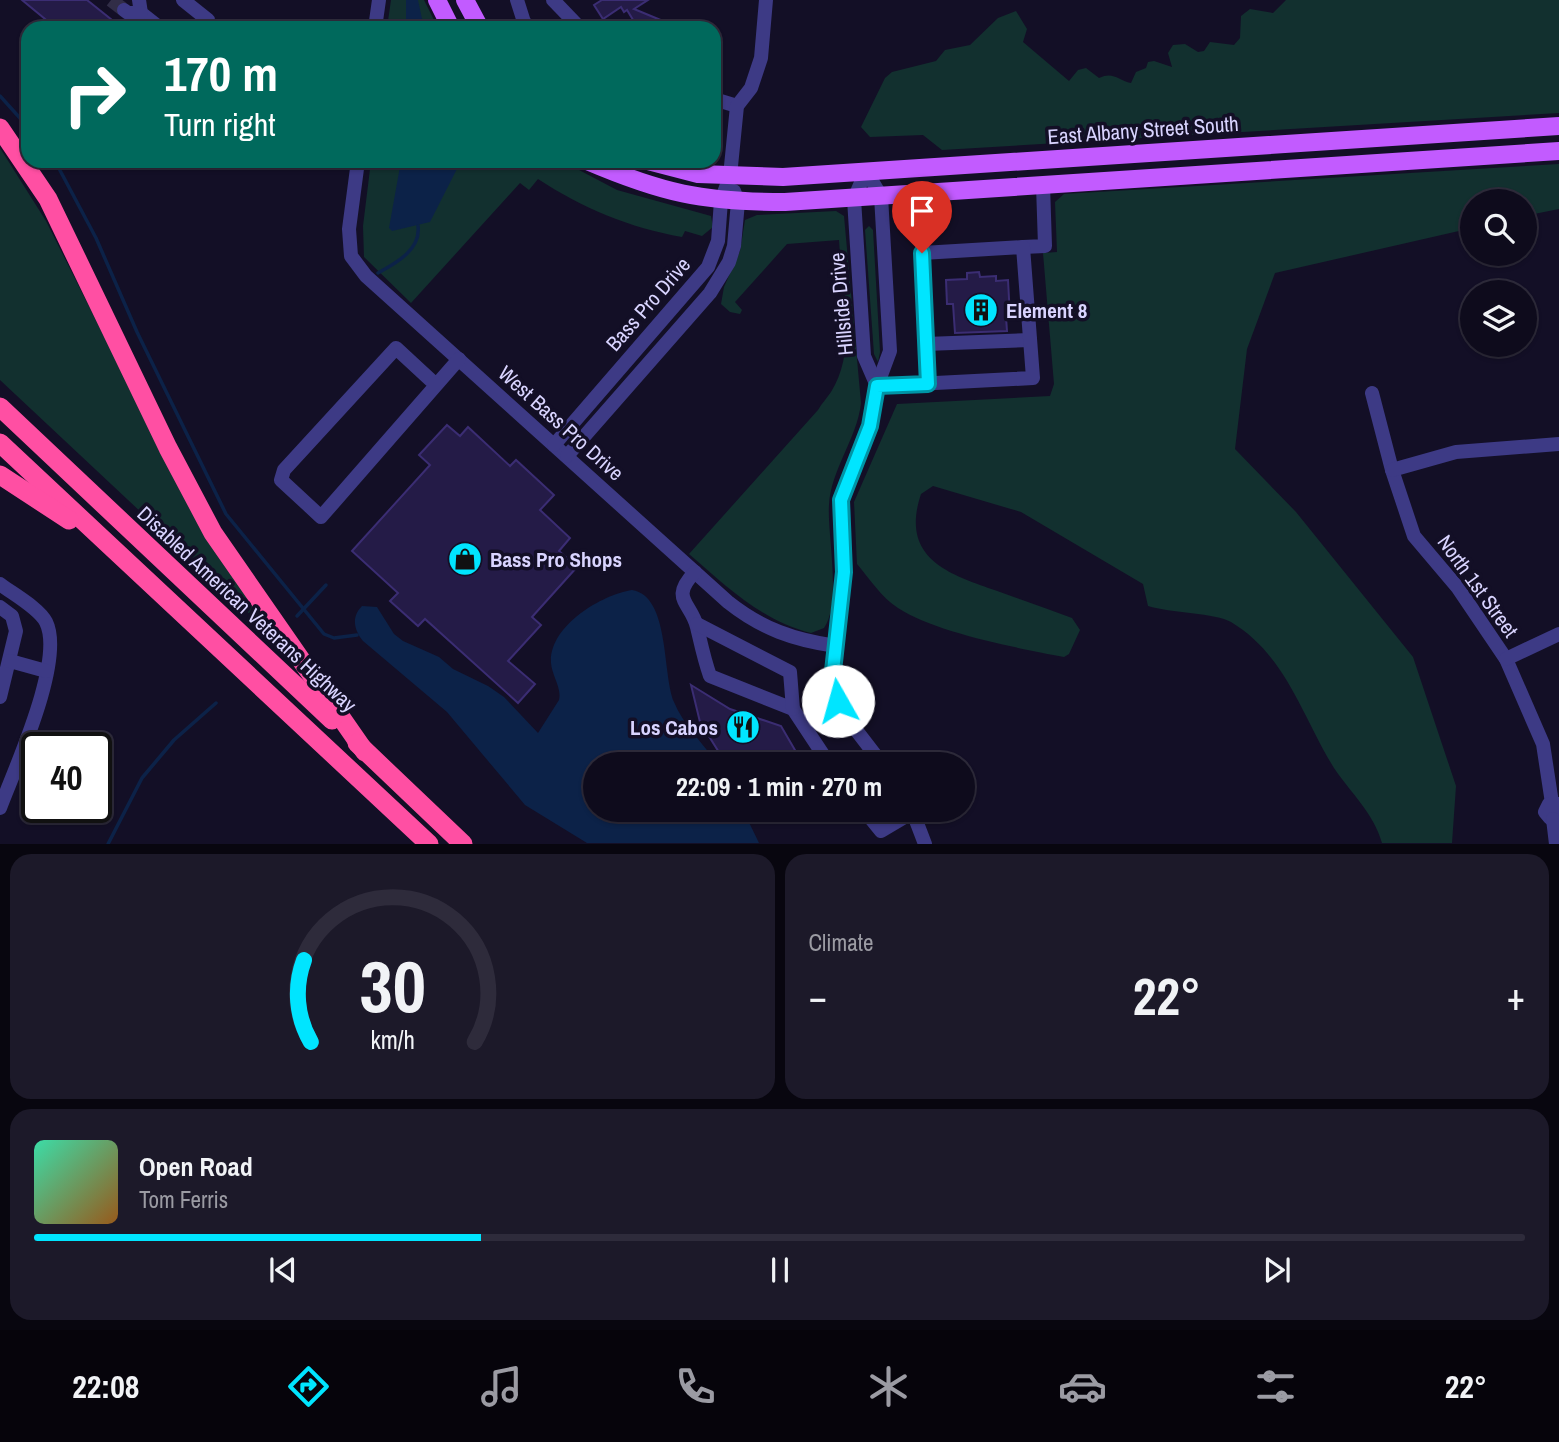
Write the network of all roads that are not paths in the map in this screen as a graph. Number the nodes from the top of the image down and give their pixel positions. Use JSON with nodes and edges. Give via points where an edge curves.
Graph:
{"nodes":[{"id":1,"x":183,"y":0,"type":"edge"},
{"id":2,"x":379,"y":0,"type":"edge"},
{"id":3,"x":437,"y":0,"type":"edge"},
{"id":4,"x":465,"y":0,"type":"edge"},
{"id":5,"x":517,"y":0,"type":"edge"},
{"id":6,"x":554,"y":0,"type":"edge"},
{"id":7,"x":766,"y":0,"type":"edge"},
{"id":8,"x":140,"y":6,"type":"edge"},
{"id":9,"x":124,"y":10,"type":"dead end"},
{"id":10,"x":154,"y":21,"type":"edge"},
{"id":11,"x":208,"y":21,"type":"edge"},
{"id":12,"x":376,"y":21,"type":"edge"},
{"id":13,"x":448,"y":21,"type":"edge"},
{"id":14,"x":476,"y":21,"type":"edge"},
{"id":15,"x":524,"y":21,"type":"edge"},
{"id":16,"x":574,"y":21,"type":"edge"},
{"id":17,"x":721,"y":101,"type":"edge"},
{"id":18,"x":737,"y":106,"type":"junction"},
{"id":19,"x":1559,"y":126,"type":"edge"},
{"id":20,"x":0,"y":128,"type":"edge"},
{"id":21,"x":1559,"y":151,"type":"edge"},
{"id":22,"x":21,"y":159,"type":"edge"},
{"id":23,"x":27,"y":168,"type":"edge"},
{"id":24,"x":357,"y":168,"type":"edge"},
{"id":25,"x":603,"y":168,"type":"edge"},
{"id":26,"x":675,"y":168,"type":"edge"},
{"id":27,"x":866,"y":171,"type":"junction"},
{"id":28,"x":730,"y":176,"type":"junction"},
{"id":29,"x":1043,"y":185,"type":"junction"},
{"id":30,"x":881,"y":196,"type":"junction"},
{"id":31,"x":854,"y":199,"type":"junction"},
{"id":32,"x":730,"y":202,"type":"junction"},
{"id":33,"x":1023,"y":247,"type":"junction"},
{"id":34,"x":1030,"y":340,"type":"junction"},
{"id":35,"x":926,"y":344,"type":"junction"},
{"id":36,"x":459,"y":359,"type":"junction"},
{"id":37,"x":928,"y":384,"type":"junction"},
{"id":38,"x":436,"y":385,"type":"junction"},
{"id":39,"x":877,"y":386,"type":"junction"},
{"id":40,"x":1372,"y":393,"type":"dead end"},
{"id":41,"x":0,"y":407,"type":"edge"},
{"id":42,"x":0,"y":443,"type":"edge"},
{"id":43,"x":1559,"y":444,"type":"edge"},
{"id":44,"x":555,"y":445,"type":"junction"},
{"id":45,"x":566,"y":456,"type":"junction"},
{"id":46,"x":1392,"y":470,"type":"junction"},
{"id":47,"x":0,"y":475,"type":"edge"},
{"id":48,"x":114,"y":549,"type":"junction"},
{"id":49,"x":695,"y":572,"type":"junction"},
{"id":50,"x":0,"y":584,"type":"edge"},
{"id":51,"x":0,"y":607,"type":"edge"},
{"id":52,"x":697,"y":624,"type":"junction"},
{"id":53,"x":1559,"y":634,"type":"edge"},
{"id":54,"x":836,"y":646,"type":"junction"},
{"id":55,"x":1506,"y":659,"type":"junction"},
{"id":56,"x":10,"y":660,"type":"junction"},
{"id":57,"x":46,"y":671,"type":"junction"},
{"id":58,"x":0,"y":697,"type":"edge"},
{"id":59,"x":793,"y":709,"type":"junction"},
{"id":60,"x":365,"y":752,"type":"junction"},
{"id":61,"x":821,"y":752,"type":"edge"},
{"id":62,"x":873,"y":752,"type":"edge"},
{"id":63,"x":1555,"y":804,"type":"edge"},
{"id":64,"x":0,"y":808,"type":"edge"},
{"id":65,"x":1556,"y":818,"type":"edge"},
{"id":66,"x":873,"y":822,"type":"edge"},
{"id":67,"x":900,"y":822,"type":"edge"},
{"id":68,"x":916,"y":822,"type":"edge"},
{"id":69,"x":884,"y":837,"type":"edge"},
{"id":70,"x":429,"y":844,"type":"edge"},
{"id":71,"x":463,"y":844,"type":"edge"},
{"id":72,"x":925,"y":844,"type":"edge"},
{"id":73,"x":1556,"y":844,"type":"edge"}],
"edges":[{"from":1,"to":11,"type":"street"},
{"from":2,"to":12,"type":"street"},
{"from":3,"to":13,"type":"main road"},
{"from":4,"to":14,"type":"main road"},
{"from":5,"to":15,"type":"street"},
{"from":6,"to":16,"type":"street"},
{"from":7,"to":18,"type":"street","via":[[761,58],[751,88]]},
{"from":8,"to":9,"type":"street"},
{"from":8,"to":10,"type":"street"},
{"from":17,"to":18,"type":"street"},
{"from":18,"to":28,"type":"street","name":"Bass Pro Drive"},
{"from":19,"to":27,"type":"main road","name":"East Albany Street South"},
{"from":20,"to":22,"type":"highway"},
{"from":21,"to":29,"type":"main road"},
{"from":23,"to":60,"type":"highway","via":[[48,199],[213,533]]},
{"from":24,"to":36,"type":"street","name":"West Bass Pro Drive","via":[[349,229],[351,256],[366,276]]},
{"from":25,"to":32,"type":"main road","via":[[643,186]]},
{"from":26,"to":28,"type":"main road","name":"East Albany Street South"},
{"from":27,"to":28,"type":"main road","name":"East Albany Street South"},
{"from":27,"to":30,"type":"street"},
{"from":27,"to":31,"type":"street","name":"Hillside Drive"},
{"from":28,"to":32,"type":"street","name":"Bass Pro Drive"},
{"from":29,"to":30,"type":"main road"},
{"from":29,"to":33,"type":"street","via":[[1045,246]]},
{"from":30,"to":31,"type":"main road"},
{"from":30,"to":39,"type":"street","via":[[890,351]]},
{"from":31,"to":32,"type":"main road"},
{"from":31,"to":39,"type":"street","name":"Hillside Drive","via":[[864,356]]},
{"from":32,"to":44,"type":"street","name":"Bass Pro Drive","via":[[709,267]]},
{"from":32,"to":45,"type":"street","name":"Bass Pro Drive","via":[[729,262],[710,293]]},
{"from":33,"to":34,"type":"street"},
{"from":33,"to":35,"type":"street","via":[[922,253]]},
{"from":34,"to":35,"type":"street"},
{"from":34,"to":37,"type":"street","via":[[1033,378]]},
{"from":35,"to":37,"type":"street"},
{"from":36,"to":38,"type":"street"},
{"from":36,"to":44,"type":"street","name":"West Bass Pro Drive"},
{"from":37,"to":39,"type":"street"},
{"from":38,"to":38,"type":"street","via":[[321,517],[281,480],[284,470],[396,348]]},
{"from":39,"to":54,"type":"street","via":[[870,426],[841,500],[844,572]]},
{"from":40,"to":46,"type":"street","name":"North 1st Street"},
{"from":41,"to":60,"type":"highway","name":"Disabled American Veterans Highway"},
{"from":42,"to":48,"type":"highway"},
{"from":43,"to":46,"type":"street","via":[[1456,452]]},
{"from":44,"to":45,"type":"street","name":"West Bass Pro Drive"},
{"from":45,"to":49,"type":"street","name":"West Bass Pro Drive"},
{"from":46,"to":55,"type":"street","name":"North 1st Street","via":[[1414,536],[1458,588]]},
{"from":47,"to":48,"type":"highway"},
{"from":48,"to":70,"type":"highway"},
{"from":49,"to":52,"type":"street","via":[[682,597]]},
{"from":49,"to":54,"type":"street","name":"West Bass Pro Drive","via":[[751,620],[798,640]]},
{"from":50,"to":57,"type":"street","via":[[45,619],[51,638]]},
{"from":51,"to":56,"type":"street","via":[[12,615],[16,631]]},
{"from":52,"to":59,"type":"street","via":[[790,672]]},
{"from":52,"to":59,"type":"street","via":[[699,648],[710,676]]},
{"from":53,"to":55,"type":"street"},
{"from":54,"to":62,"type":"street","via":[[838,701]]},
{"from":55,"to":63,"type":"street","name":"North 1st Street","via":[[1544,744]]},
{"from":56,"to":57,"type":"street"},
{"from":56,"to":58,"type":"street"},
{"from":57,"to":64,"type":"street","via":[[41,698]]},
{"from":59,"to":61,"type":"street"},
{"from":60,"to":71,"type":"highway","name":"Disabled American Veterans Highway"},
{"from":63,"to":65,"type":"street","name":"North 1st Street","via":[[1545,812]]},
{"from":65,"to":73,"type":"street"},
{"from":66,"to":69,"type":"street"},
{"from":67,"to":69,"type":"street"},
{"from":68,"to":72,"type":"street"}]}
